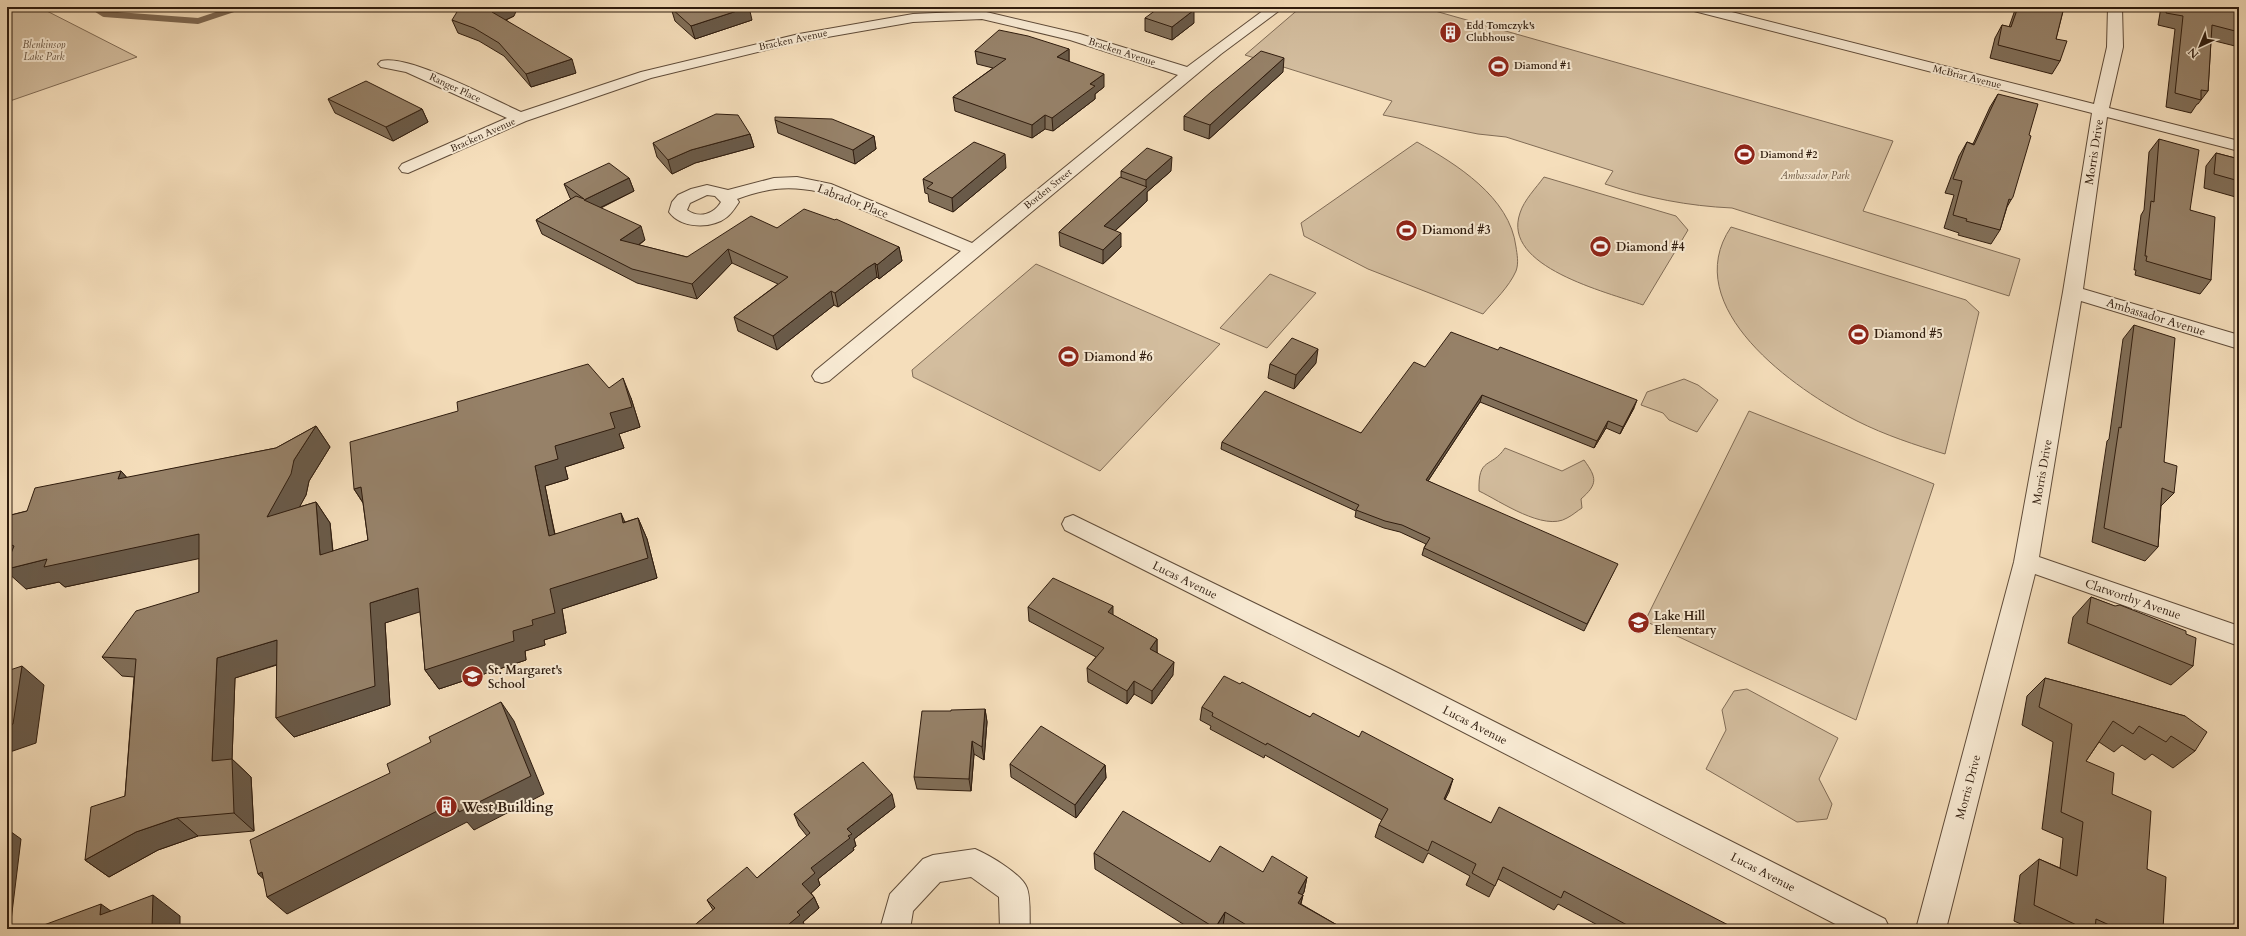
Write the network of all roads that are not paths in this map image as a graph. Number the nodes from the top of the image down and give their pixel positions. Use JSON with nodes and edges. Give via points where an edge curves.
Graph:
{"nodes":[{"id":1,"x":1277,"y":7,"type":"edge"},
{"id":2,"x":1696,"y":7,"type":"edge"},
{"id":3,"x":2115,"y":7,"type":"edge"},
{"id":4,"x":985,"y":11,"type":"edge"},
{"id":5,"x":386,"y":64,"type":"dead end"},
{"id":6,"x":1189,"y":74,"type":"junction"},
{"id":7,"x":2100,"y":112,"type":"junction"},
{"id":8,"x":520,"y":118,"type":"junction"},
{"id":9,"x":2239,"y":146,"type":"edge"},
{"id":10,"x":408,"y":168,"type":"dead end"},
{"id":11,"x":727,"y":196,"type":"dead end"},
{"id":12,"x":974,"y":250,"type":"junction"},
{"id":13,"x":2073,"y":292,"type":"junction"},
{"id":14,"x":2239,"y":342,"type":"edge"},
{"id":15,"x":822,"y":376,"type":"dead end"},
{"id":16,"x":1073,"y":524,"type":"dead end"},
{"id":17,"x":2026,"y":562,"type":"junction"},
{"id":18,"x":2239,"y":636,"type":"edge"},
{"id":19,"x":895,"y":929,"type":"edge"},
{"id":20,"x":1015,"y":929,"type":"edge"},
{"id":21,"x":1875,"y":929,"type":"edge"},
{"id":22,"x":1931,"y":929,"type":"edge"}],
"edges":[{"from":1,"to":6,"type":"street","name":"Borden Street"},
{"from":2,"to":7,"type":"street","name":"McBriar Avenue"},
{"from":3,"to":7,"type":"street","name":"Morris Drive","via":[[2115,47]]},
{"from":4,"to":6,"type":"street","name":"Bracken Avenue"},
{"from":4,"to":8,"type":"street","name":"Bracken Avenue","via":[[913,18],[799,38],[646,75]]},
{"from":5,"to":8,"type":"street","name":"Ranger Place","via":[[410,68]]},
{"from":6,"to":12,"type":"street","name":"Borden Street"},
{"from":7,"to":9,"type":"street","name":"McBriar Avenue"},
{"from":7,"to":13,"type":"street","name":"Morris Drive"},
{"from":8,"to":10,"type":"street","name":"Bracken Avenue"},
{"from":11,"to":12,"type":"street","name":"Labrador Place","via":[[774,183],[797,182],[825,188]]},
{"from":12,"to":15,"type":"street","name":"Borden Street"},
{"from":13,"to":14,"type":"street","name":"Ambassador Avenue"},
{"from":13,"to":17,"type":"street","name":"Morris Drive"},
{"from":16,"to":21,"type":"street","name":"Lucas Avenue","via":[[1381,677]]},
{"from":17,"to":18,"type":"street","name":"Clatworthy Avenue"},
{"from":17,"to":22,"type":"street","name":"Morris Drive"},
{"from":19,"to":20,"type":"street","via":[[900,904],[933,869],[975,863],[1013,890]]}]}
